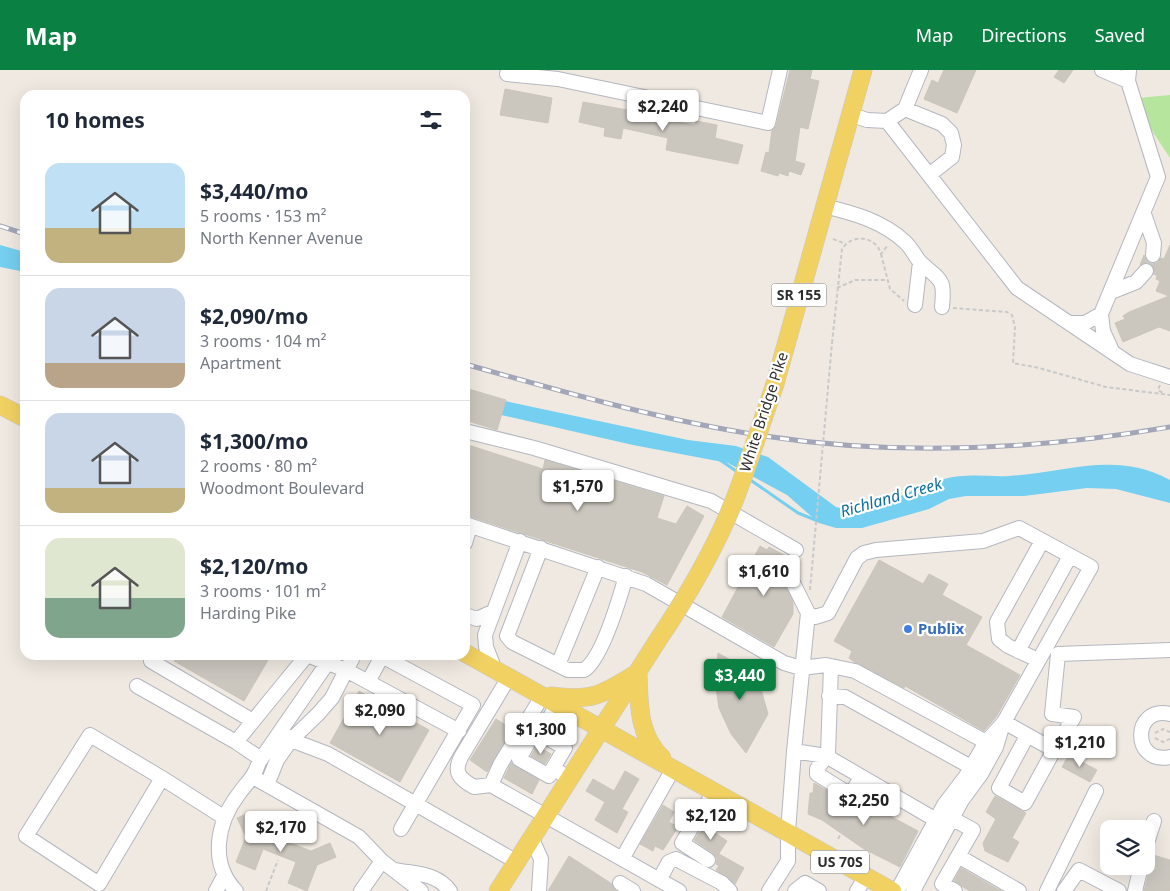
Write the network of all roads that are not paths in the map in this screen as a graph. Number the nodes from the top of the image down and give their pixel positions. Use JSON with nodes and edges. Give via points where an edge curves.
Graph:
{"nodes":[{"id":1,"x":780,"y":70,"type":"edge"},
{"id":2,"x":863,"y":70,"type":"edge"},
{"id":3,"x":921,"y":70,"type":"edge"},
{"id":4,"x":1102,"y":70,"type":"edge"},
{"id":5,"x":507,"y":74,"type":"dead end"},
{"id":6,"x":558,"y":75,"type":"edge"},
{"id":7,"x":1128,"y":76,"type":"edge"},
{"id":8,"x":904,"y":109,"type":"junction"},
{"id":9,"x":852,"y":114,"type":"junction"},
{"id":10,"x":886,"y":121,"type":"junction"},
{"id":11,"x":929,"y":175,"type":"junction"},
{"id":12,"x":824,"y":206,"type":"junction"},
{"id":13,"x":1144,"y":214,"type":"junction"},
{"id":14,"x":1153,"y":255,"type":"dead end"},
{"id":15,"x":920,"y":262,"type":"junction"},
{"id":16,"x":1146,"y":271,"type":"dead end"},
{"id":17,"x":1111,"y":292,"type":"junction"},
{"id":18,"x":916,"y":305,"type":"road end"},
{"id":19,"x":942,"y":307,"type":"road end"},
{"id":20,"x":1101,"y":314,"type":"junction"},
{"id":21,"x":1070,"y":323,"type":"junction"},
{"id":22,"x":1113,"y":352,"type":"junction"},
{"id":23,"x":1166,"y":385,"type":"edge"},
{"id":24,"x":0,"y":405,"type":"edge"},
{"id":25,"x":20,"y":415,"type":"edge"},
{"id":26,"x":470,"y":432,"type":"edge"},
{"id":27,"x":470,"y":526,"type":"edge"},
{"id":28,"x":520,"y":541,"type":"junction"},
{"id":29,"x":1042,"y":541,"type":"junction"},
{"id":30,"x":541,"y":548,"type":"junction"},
{"id":31,"x":796,"y":550,"type":"dead end"},
{"id":32,"x":1070,"y":556,"type":"junction"},
{"id":33,"x":598,"y":567,"type":"junction"},
{"id":34,"x":626,"y":576,"type":"junction"},
{"id":35,"x":793,"y":583,"type":"dead end"},
{"id":36,"x":492,"y":612,"type":"junction"},
{"id":37,"x":808,"y":613,"type":"junction"},
{"id":38,"x":470,"y":617,"type":"edge"},
{"id":39,"x":1170,"y":650,"type":"edge"},
{"id":40,"x":1018,"y":651,"type":"junction"},
{"id":41,"x":470,"y":656,"type":"edge"},
{"id":42,"x":303,"y":660,"type":"edge"},
{"id":43,"x":329,"y":660,"type":"edge"},
{"id":44,"x":331,"y":660,"type":"edge"},
{"id":45,"x":351,"y":660,"type":"edge"},
{"id":46,"x":380,"y":660,"type":"edge"},
{"id":47,"x":389,"y":660,"type":"edge"},
{"id":48,"x":1038,"y":660,"type":"junction"},
{"id":49,"x":151,"y":661,"type":"dead end"},
{"id":50,"x":558,"y":665,"type":"junction"},
{"id":51,"x":831,"y":666,"type":"junction"},
{"id":52,"x":801,"y":668,"type":"junction"},
{"id":53,"x":346,"y":670,"type":"junction"},
{"id":54,"x":638,"y":672,"type":"junction"},
{"id":55,"x":502,"y":673,"type":"junction"},
{"id":56,"x":368,"y":682,"type":"junction"},
{"id":57,"x":138,"y":686,"type":"dead end"},
{"id":58,"x":829,"y":696,"type":"junction"},
{"id":59,"x":550,"y":699,"type":"junction"},
{"id":60,"x":1170,"y":714,"type":"edge"},
{"id":61,"x":253,"y":721,"type":"junction"},
{"id":62,"x":1004,"y":722,"type":"junction"},
{"id":63,"x":603,"y":728,"type":"junction"},
{"id":64,"x":459,"y":731,"type":"junction"},
{"id":65,"x":540,"y":734,"type":"junction"},
{"id":66,"x":286,"y":736,"type":"junction"},
{"id":67,"x":1027,"y":736,"type":"junction"},
{"id":68,"x":236,"y":742,"type":"junction"},
{"id":69,"x":986,"y":742,"type":"junction"},
{"id":70,"x":1054,"y":750,"type":"junction"},
{"id":71,"x":799,"y":751,"type":"junction"},
{"id":72,"x":826,"y":756,"type":"junction"},
{"id":73,"x":1170,"y":757,"type":"edge"},
{"id":74,"x":261,"y":759,"type":"junction"},
{"id":75,"x":971,"y":767,"type":"junction"},
{"id":76,"x":553,"y":768,"type":"junction"},
{"id":77,"x":673,"y":768,"type":"junction"},
{"id":78,"x":254,"y":777,"type":"junction"},
{"id":79,"x":162,"y":778,"type":"junction"},
{"id":80,"x":570,"y":779,"type":"junction"},
{"id":81,"x":866,"y":780,"type":"junction"},
{"id":82,"x":267,"y":785,"type":"junction"},
{"id":83,"x":491,"y":785,"type":"junction"},
{"id":84,"x":1096,"y":790,"type":"dead end"},
{"id":85,"x":714,"y":792,"type":"junction"},
{"id":86,"x":415,"y":805,"type":"junction"},
{"id":87,"x":546,"y":817,"type":"junction"},
{"id":88,"x":225,"y":818,"type":"junction"},
{"id":89,"x":946,"y":822,"type":"junction"},
{"id":90,"x":401,"y":828,"type":"dead end"},
{"id":91,"x":788,"y":832,"type":"junction"},
{"id":92,"x":532,"y":839,"type":"junction"},
{"id":93,"x":958,"y":856,"type":"junction"},
{"id":94,"x":622,"y":859,"type":"junction"},
{"id":95,"x":708,"y":860,"type":"dead end"},
{"id":96,"x":382,"y":861,"type":"junction"},
{"id":97,"x":517,"y":862,"type":"junction"},
{"id":98,"x":396,"y":870,"type":"junction"},
{"id":99,"x":1140,"y":875,"type":"edge"},
{"id":100,"x":224,"y":876,"type":"junction"},
{"id":101,"x":659,"y":880,"type":"junction"},
{"id":102,"x":861,"y":884,"type":"edge"},
{"id":103,"x":775,"y":889,"type":"edge"},
{"id":104,"x":889,"y":890,"type":"edge"},
{"id":105,"x":949,"y":890,"type":"edge"},
{"id":106,"x":216,"y":891,"type":"edge"},
{"id":107,"x":236,"y":891,"type":"edge"},
{"id":108,"x":360,"y":891,"type":"edge"},
{"id":109,"x":421,"y":891,"type":"edge"},
{"id":110,"x":450,"y":891,"type":"edge"},
{"id":111,"x":498,"y":891,"type":"edge"},
{"id":112,"x":539,"y":891,"type":"edge"},
{"id":113,"x":679,"y":891,"type":"edge"},
{"id":114,"x":730,"y":891,"type":"edge"},
{"id":115,"x":796,"y":891,"type":"edge"},
{"id":116,"x":819,"y":891,"type":"edge"},
{"id":117,"x":913,"y":891,"type":"edge"},
{"id":118,"x":1018,"y":891,"type":"edge"},
{"id":119,"x":1046,"y":891,"type":"edge"},
{"id":120,"x":1064,"y":891,"type":"edge"},
{"id":121,"x":1119,"y":891,"type":"edge"},
{"id":122,"x":1136,"y":891,"type":"edge"}],
"edges":[{"from":1,"to":6,"type":"street","via":[[768,123]]},
{"from":2,"to":9,"type":"main road","name":"White Bridge Pike","number":"SR 155"},
{"from":3,"to":8,"type":"street"},
{"from":4,"to":7,"type":"street"},
{"from":5,"to":6,"type":"street"},
{"from":7,"to":13,"type":"street","via":[[1158,173]]},
{"from":8,"to":10,"type":"street"},
{"from":8,"to":11,"type":"street","via":[[942,124],[951,133],[952,157]]},
{"from":9,"to":10,"type":"street","via":[[866,120]]},
{"from":9,"to":12,"type":"main road","name":"White Bridge Pike","number":"SR 155"},
{"from":10,"to":11,"type":"street"},
{"from":11,"to":21,"type":"street","via":[[1017,288]]},
{"from":12,"to":15,"type":"street","via":[[870,220],[896,234]]},
{"from":12,"to":54,"type":"main road","name":"White Bridge Pike","number":"SR 155","bridge":true,"via":[[775,384],[736,496],[686,598]]},
{"from":13,"to":14,"type":"street","via":[[1154,242]]},
{"from":13,"to":17,"type":"street"},
{"from":15,"to":18,"type":"street"},
{"from":15,"to":19,"type":"street","via":[[941,279],[944,289]]},
{"from":16,"to":17,"type":"street","via":[[1136,282]]},
{"from":17,"to":20,"type":"street"},
{"from":20,"to":21,"type":"street","via":[[1085,323]]},
{"from":20,"to":22,"type":"street","via":[[1103,331]]},
{"from":21,"to":22,"type":"street"},
{"from":22,"to":23,"type":"street"},
{"from":24,"to":25,"type":"main road"},
{"from":26,"to":31,"type":"street","via":[[711,501]]},
{"from":27,"to":28,"type":"street"},
{"from":28,"to":30,"type":"street"},
{"from":28,"to":36,"type":"street"},
{"from":29,"to":32,"type":"street"},
{"from":29,"to":37,"type":"street","via":[[1019,528],[983,541],[868,551],[857,558],[828,613],[815,617]]},
{"from":29,"to":40,"type":"street","via":[[997,622],[999,639]]},
{"from":30,"to":33,"type":"street"},
{"from":30,"to":50,"type":"street","via":[[507,636],[512,642]]},
{"from":32,"to":40,"type":"street"},
{"from":32,"to":48,"type":"street","via":[[1091,567]]},
{"from":33,"to":34,"type":"street"},
{"from":33,"to":50,"type":"street"},
{"from":34,"to":50,"type":"street","via":[[591,664],[578,672]]},
{"from":34,"to":52,"type":"street","via":[[652,586],[784,663]]},
{"from":35,"to":37,"type":"street"},
{"from":36,"to":38,"type":"street","via":[[477,619]]},
{"from":36,"to":55,"type":"street","via":[[486,642]]},
{"from":37,"to":52,"type":"street"},
{"from":39,"to":70,"type":"street","via":[[1058,654],[1052,714],[1074,717]]},
{"from":40,"to":48,"type":"street"},
{"from":41,"to":55,"type":"main road","number":"US 70S"},
{"from":42,"to":61,"type":"street"},
{"from":43,"to":66,"type":"street"},
{"from":44,"to":53,"type":"street"},
{"from":45,"to":53,"type":"street"},
{"from":46,"to":56,"type":"street"},
{"from":47,"to":64,"type":"street","via":[[473,705]]},
{"from":48,"to":62,"type":"street"},
{"from":49,"to":61,"type":"street"},
{"from":51,"to":52,"type":"street"},
{"from":51,"to":58,"type":"street"},
{"from":51,"to":69,"type":"street","via":[[855,671]]},
{"from":52,"to":71,"type":"street"},
{"from":53,"to":56,"type":"street"},
{"from":53,"to":66,"type":"street","via":[[326,706]]},
{"from":54,"to":59,"type":"main road","via":[[592,698]]},
{"from":54,"to":63,"type":"main road","name":"White Bridge Pike","number":"SR 155"},
{"from":54,"to":77,"type":"main road","via":[[643,727],[649,742]]},
{"from":55,"to":59,"type":"main road","number":"US 70S"},
{"from":55,"to":83,"type":"street","via":[[457,765],[458,776],[468,784],[474,787]]},
{"from":56,"to":64,"type":"street"},
{"from":57,"to":68,"type":"street"},
{"from":58,"to":72,"type":"street"},
{"from":58,"to":75,"type":"street","via":[[845,697]]},
{"from":59,"to":63,"type":"main road","number":"US 70S"},
{"from":59,"to":65,"type":"street"},
{"from":59,"to":83,"type":"street","via":[[500,765]]},
{"from":60,"to":73,"type":"street","via":[[1152,716],[1144,723],[1141,733],[1142,744],[1149,753],[1159,758]]},
{"from":61,"to":68,"type":"street"},
{"from":62,"to":67,"type":"street"},
{"from":62,"to":69,"type":"street"},
{"from":62,"to":89,"type":"street","via":[[996,747]]},
{"from":63,"to":77,"type":"main road","number":"US 70S"},
{"from":63,"to":80,"type":"main road","name":"White Bridge Pike"},
{"from":64,"to":86,"type":"street"},
{"from":65,"to":76,"type":"street","via":[[565,748]]},
{"from":65,"to":76,"type":"street","via":[[535,731],[519,759],[549,776]]},
{"from":66,"to":74,"type":"street"},
{"from":66,"to":82,"type":"street"},
{"from":66,"to":86,"type":"street","via":[[319,749]]},
{"from":67,"to":70,"type":"street"},
{"from":67,"to":70,"type":"street","via":[[999,788],[1025,803]]},
{"from":68,"to":74,"type":"street"},
{"from":69,"to":75,"type":"street"},
{"from":71,"to":72,"type":"street"},
{"from":71,"to":91,"type":"street"},
{"from":72,"to":81,"type":"street"},
{"from":72,"to":81,"type":"street","via":[[816,772],[819,778],[848,794]]},
{"from":74,"to":78,"type":"street"},
{"from":75,"to":89,"type":"street"},
{"from":76,"to":80,"type":"street"},
{"from":77,"to":85,"type":"main road","number":"US 70S"},
{"from":77,"to":94,"type":"street"},
{"from":78,"to":82,"type":"street"},
{"from":78,"to":88,"type":"street","via":[[238,794]]},
{"from":79,"to":79,"type":"street","via":[[90,735],[26,836],[100,884]]},
{"from":79,"to":88,"type":"street"},
{"from":80,"to":87,"type":"main road","name":"White Bridge Pike"},
{"from":81,"to":89,"type":"street"},
{"from":82,"to":96,"type":"street","via":[[359,837]]},
{"from":83,"to":87,"type":"street"},
{"from":84,"to":119,"type":"street"},
{"from":85,"to":91,"type":"main road","number":"US 70S"},
{"from":85,"to":95,"type":"street","via":[[682,843]]},
{"from":86,"to":90,"type":"street"},
{"from":86,"to":97,"type":"street"},
{"from":87,"to":92,"type":"main road","name":"White Bridge Pike"},
{"from":87,"to":94,"type":"street"},
{"from":88,"to":100,"type":"street","via":[[218,842]]},
{"from":89,"to":93,"type":"street","via":[[973,830]]},
{"from":89,"to":104,"type":"street"},
{"from":89,"to":117,"type":"street"},
{"from":91,"to":102,"type":"main road","number":"US 70S"},
{"from":91,"to":103,"type":"street","via":[[788,861]]},
{"from":92,"to":97,"type":"main road","name":"White Bridge Pike"},
{"from":92,"to":112,"type":"street","via":[[541,859]]},
{"from":93,"to":105,"type":"street","via":[[942,884]]},
{"from":93,"to":118,"type":"street"},
{"from":94,"to":101,"type":"street"},
{"from":96,"to":98,"type":"street"},
{"from":96,"to":108,"type":"street"},
{"from":97,"to":111,"type":"main road","name":"White Bridge Pike"},
{"from":98,"to":109,"type":"street"},
{"from":98,"to":110,"type":"street","via":[[434,877]]},
{"from":99,"to":122,"type":"street"},
{"from":100,"to":106,"type":"street"},
{"from":100,"to":107,"type":"street"},
{"from":101,"to":113,"type":"street"},
{"from":101,"to":114,"type":"street","via":[[669,862],[676,859],[722,883]]},
{"from":102,"to":104,"type":"main road","number":"US 70S"},
{"from":115,"to":116,"type":"street","via":[[805,883]]},
{"from":120,"to":121,"type":"street","via":[[1079,870]]}]}
